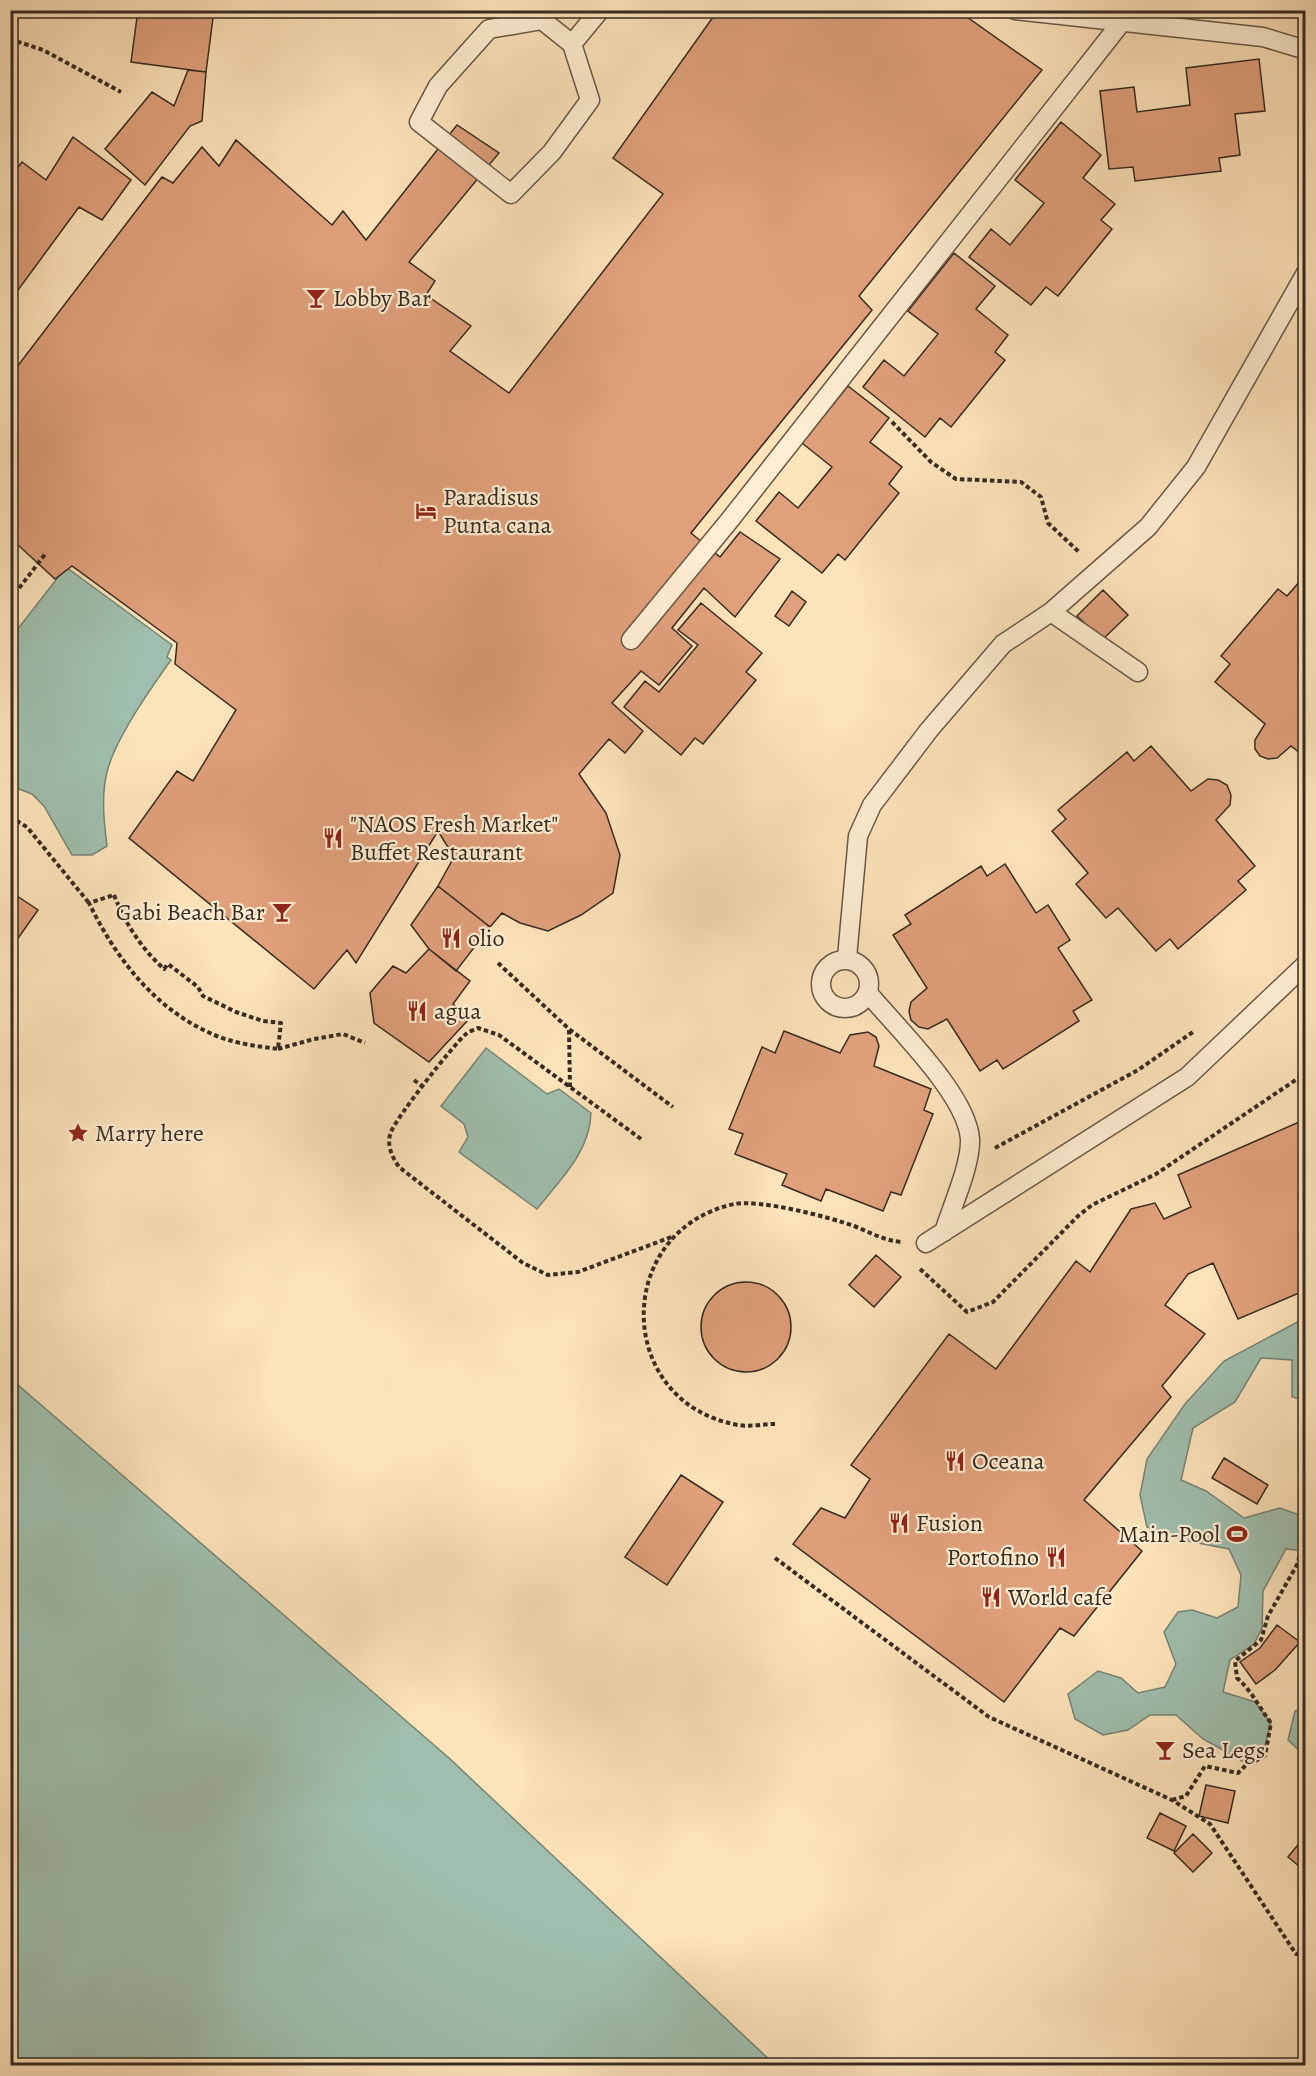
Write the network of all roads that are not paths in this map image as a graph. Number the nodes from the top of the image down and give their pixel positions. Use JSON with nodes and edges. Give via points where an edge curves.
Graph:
{"nodes":[{"id":1,"x":600,"y":10,"type":"edge"},
{"id":2,"x":1015,"y":10,"type":"edge"},
{"id":3,"x":546,"y":15,"type":"edge"},
{"id":4,"x":1121,"y":23,"type":"junction"},
{"id":5,"x":572,"y":44,"type":"junction"},
{"id":6,"x":1305,"y":50,"type":"edge"},
{"id":7,"x":1305,"y":273,"type":"edge"},
{"id":8,"x":1051,"y":612,"type":"junction"},
{"id":9,"x":631,"y":640,"type":"dead end"},
{"id":10,"x":1138,"y":672,"type":"dead end"},
{"id":11,"x":847,"y":958,"type":"junction"},
{"id":12,"x":1305,"y":964,"type":"edge"},
{"id":13,"x":868,"y":993,"type":"junction"},
{"id":14,"x":944,"y":1232,"type":"junction"},
{"id":15,"x":926,"y":1243,"type":"road end"}],
"edges":[{"from":1,"to":5,"type":"lane"},
{"from":2,"to":4,"type":"lane"},
{"from":3,"to":5,"type":"lane"},
{"from":3,"to":5,"type":"lane","via":[[489,29],[438,86],[419,122],[512,194],[552,153],[590,100]]},
{"from":4,"to":6,"type":"lane","via":[[1263,37]]},
{"from":4,"to":9,"type":"lane"},
{"from":7,"to":8,"type":"lane","via":[[1196,467],[1148,527]]},
{"from":8,"to":10,"type":"lane"},
{"from":8,"to":11,"type":"lane","via":[[1003,644],[929,730],[872,805],[858,836]]},
{"from":11,"to":13,"type":"lane","via":[[863,966],[870,976]]},
{"from":11,"to":13,"type":"lane","via":[[830,963],[821,975],[823,993],[831,1006],[847,1008],[861,1002]]},
{"from":12,"to":14,"type":"lane","via":[[1187,1077]]},
{"from":13,"to":14,"type":"lane","via":[[954,1096],[966,1117],[970,1140],[966,1164]]},
{"from":14,"to":15,"type":"lane"}]}
